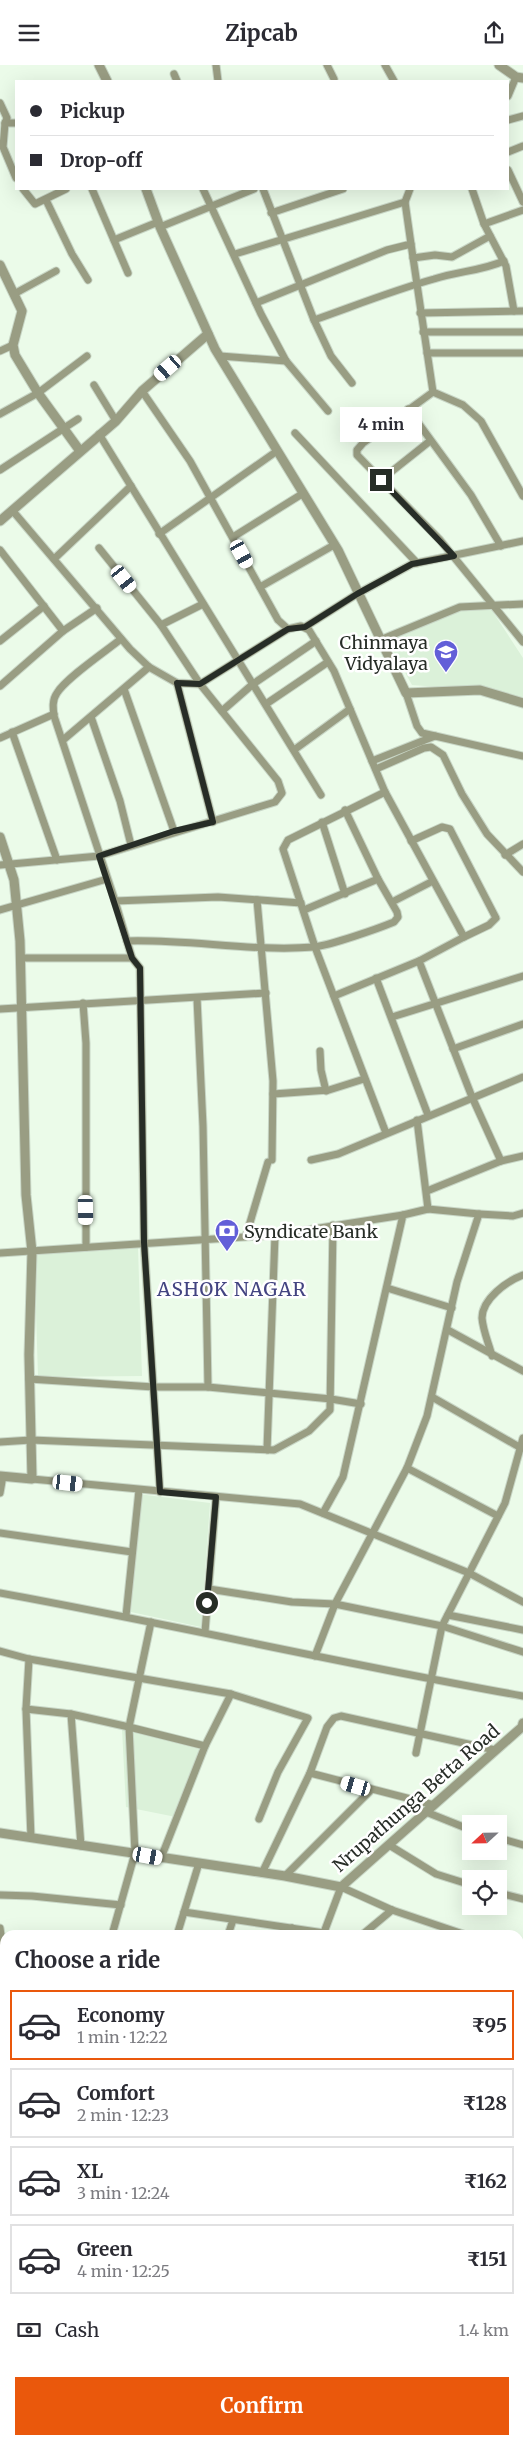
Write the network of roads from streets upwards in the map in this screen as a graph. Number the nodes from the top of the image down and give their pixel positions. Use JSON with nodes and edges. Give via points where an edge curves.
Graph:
{"nodes":[{"id":1,"x":99,"y":65,"type":"edge"},
{"id":2,"x":216,"y":65,"type":"edge"},
{"id":3,"x":327,"y":65,"type":"edge"},
{"id":4,"x":385,"y":65,"type":"edge"},
{"id":5,"x":499,"y":65,"type":"edge"},
{"id":6,"x":520,"y":77,"type":"edge"},
{"id":7,"x":334,"y":79,"type":"dead end"},
{"id":8,"x":106,"y":80,"type":"edge"},
{"id":9,"x":218,"y":80,"type":"edge"},
{"id":10,"x":393,"y":80,"type":"edge"},
{"id":11,"x":509,"y":94,"type":"edge"},
{"id":12,"x":0,"y":103,"type":"edge"},
{"id":13,"x":523,"y":116,"type":"edge"},
{"id":14,"x":509,"y":120,"type":"edge"},
{"id":15,"x":5,"y":123,"type":"junction"},
{"id":16,"x":15,"y":123,"type":"edge"},
{"id":17,"x":523,"y":147,"type":"edge"},
{"id":18,"x":509,"y":152,"type":"edge"},
{"id":19,"x":509,"y":172,"type":"edge"},
{"id":20,"x":15,"y":176,"type":"edge"},
{"id":21,"x":24,"y":190,"type":"edge"},
{"id":22,"x":64,"y":190,"type":"edge"},
{"id":23,"x":92,"y":190,"type":"edge"},
{"id":24,"x":146,"y":190,"type":"edge"},
{"id":25,"x":204,"y":190,"type":"edge"},
{"id":26,"x":252,"y":190,"type":"edge"},
{"id":27,"x":263,"y":190,"type":"edge"},
{"id":28,"x":341,"y":190,"type":"edge"},
{"id":29,"x":410,"y":190,"type":"edge"},
{"id":30,"x":472,"y":190,"type":"edge"},
{"id":31,"x":46,"y":200,"type":"junction"},
{"id":32,"x":523,"y":202,"type":"edge"},
{"id":33,"x":405,"y":203,"type":"junction"},
{"id":34,"x":213,"y":206,"type":"junction"},
{"id":35,"x":523,"y":210,"type":"edge"},
{"id":36,"x":271,"y":213,"type":"junction"},
{"id":37,"x":159,"y":224,"type":"junction"},
{"id":38,"x":484,"y":224,"type":"junction"},
{"id":39,"x":490,"y":236,"type":"junction"},
{"id":40,"x":282,"y":238,"type":"junction"},
{"id":41,"x":114,"y":240,"type":"junction"},
{"id":42,"x":411,"y":244,"type":"junction"},
{"id":43,"x":235,"y":254,"type":"junction"},
{"id":44,"x":413,"y":258,"type":"junction"},
{"id":45,"x":504,"y":261,"type":"junction"},
{"id":46,"x":1,"y":270,"type":"edge"},
{"id":47,"x":56,"y":271,"type":"dead end"},
{"id":48,"x":128,"y":273,"type":"dead end"},
{"id":49,"x":88,"y":280,"type":"dead end"},
{"id":50,"x":416,"y":284,"type":"junction"},
{"id":51,"x":302,"y":285,"type":"junction"},
{"id":52,"x":14,"y":294,"type":"junction"},
{"id":53,"x":256,"y":303,"type":"junction"},
{"id":54,"x":514,"y":311,"type":"junction"},
{"id":55,"x":523,"y":311,"type":"edge"},
{"id":56,"x":420,"y":313,"type":"junction"},
{"id":57,"x":314,"y":320,"type":"junction"},
{"id":58,"x":423,"y":332,"type":"junction"},
{"id":59,"x":523,"y":332,"type":"edge"},
{"id":60,"x":208,"y":334,"type":"junction"},
{"id":61,"x":13,"y":345,"type":"junction"},
{"id":62,"x":0,"y":351,"type":"edge"},
{"id":63,"x":427,"y":353,"type":"junction"},
{"id":64,"x":523,"y":353,"type":"edge"},
{"id":65,"x":87,"y":356,"type":"dead end"},
{"id":66,"x":220,"y":356,"type":"junction"},
{"id":67,"x":286,"y":361,"type":"junction"},
{"id":68,"x":352,"y":383,"type":"dead end"},
{"id":69,"x":94,"y":385,"type":"dead end"},
{"id":70,"x":142,"y":391,"type":"junction"},
{"id":71,"x":433,"y":392,"type":"junction"},
{"id":72,"x":38,"y":393,"type":"junction"},
{"id":73,"x":408,"y":409,"type":"junction"},
{"id":74,"x":328,"y":411,"type":"dead end"},
{"id":75,"x":0,"y":414,"type":"edge"},
{"id":76,"x":78,"y":419,"type":"dead end"},
{"id":77,"x":116,"y":421,"type":"junction"},
{"id":78,"x":63,"y":427,"type":"junction"},
{"id":79,"x":295,"y":433,"type":"dead end"},
{"id":80,"x":99,"y":434,"type":"junction"},
{"id":81,"x":430,"y":441,"type":"junction"},
{"id":82,"x":80,"y":451,"type":"junction"},
{"id":83,"x":277,"y":451,"type":"junction"},
{"id":84,"x":0,"y":470,"type":"edge"},
{"id":85,"x":381,"y":480,"type":"junction"},
{"id":86,"x":131,"y":486,"type":"junction"},
{"id":87,"x":302,"y":494,"type":"junction"},
{"id":88,"x":523,"y":496,"type":"edge"},
{"id":89,"x":212,"y":499,"type":"junction"},
{"id":90,"x":12,"y":510,"type":"junction"},
{"id":91,"x":0,"y":521,"type":"edge"},
{"id":92,"x":159,"y":534,"type":"junction"},
{"id":93,"x":233,"y":537,"type":"junction"},
{"id":94,"x":523,"y":541,"type":"edge"},
{"id":95,"x":334,"y":545,"type":"junction"},
{"id":96,"x":501,"y":546,"type":"junction"},
{"id":97,"x":99,"y":548,"type":"dead end"},
{"id":98,"x":0,"y":550,"type":"edge"},
{"id":99,"x":454,"y":556,"type":"junction"},
{"id":100,"x":54,"y":559,"type":"junction"},
{"id":101,"x":417,"y":563,"type":"junction"},
{"id":102,"x":260,"y":587,"type":"junction"},
{"id":103,"x":357,"y":594,"type":"junction"},
{"id":104,"x":203,"y":604,"type":"junction"},
{"id":105,"x":494,"y":604,"type":"junction"},
{"id":106,"x":523,"y":604,"type":"edge"},
{"id":107,"x":44,"y":606,"type":"junction"},
{"id":108,"x":97,"y":608,"type":"junction"},
{"id":109,"x":161,"y":625,"type":"junction"},
{"id":110,"x":305,"y":627,"type":"junction"},
{"id":111,"x":288,"y":629,"type":"junction"},
{"id":112,"x":63,"y":631,"type":"junction"},
{"id":113,"x":121,"y":639,"type":"junction"},
{"id":114,"x":380,"y":640,"type":"junction"},
{"id":115,"x":0,"y":641,"type":"edge"},
{"id":116,"x":316,"y":641,"type":"junction"},
{"id":117,"x":523,"y":641,"type":"edge"},
{"id":118,"x":238,"y":661,"type":"junction"},
{"id":119,"x":328,"y":661,"type":"junction"},
{"id":120,"x":149,"y":667,"type":"junction"},
{"id":121,"x":177,"y":683,"type":"junction"},
{"id":122,"x":200,"y":684,"type":"junction"},
{"id":123,"x":253,"y":684,"type":"junction"},
{"id":124,"x":0,"y":686,"type":"edge"},
{"id":125,"x":124,"y":689,"type":"junction"},
{"id":126,"x":406,"y":693,"type":"junction"},
{"id":127,"x":523,"y":703,"type":"edge"},
{"id":128,"x":266,"y":704,"type":"junction"},
{"id":129,"x":350,"y":709,"type":"junction"},
{"id":130,"x":222,"y":711,"type":"junction"},
{"id":131,"x":54,"y":714,"type":"junction"},
{"id":132,"x":91,"y":717,"type":"junction"},
{"id":133,"x":12,"y":732,"type":"junction"},
{"id":134,"x":436,"y":736,"type":"junction"},
{"id":135,"x":0,"y":738,"type":"edge"},
{"id":136,"x":64,"y":741,"type":"junction"},
{"id":137,"x":294,"y":750,"type":"junction"},
{"id":138,"x":523,"y":756,"type":"edge"},
{"id":139,"x":372,"y":761,"type":"junction"},
{"id":140,"x":376,"y":769,"type":"junction"},
{"id":141,"x":385,"y":792,"type":"junction"},
{"id":142,"x":321,"y":795,"type":"dead end"},
{"id":143,"x":345,"y":810,"type":"junction"},
{"id":144,"x":213,"y":822,"type":"junction"},
{"id":145,"x":322,"y":822,"type":"junction"},
{"id":146,"x":174,"y":831,"type":"junction"},
{"id":147,"x":0,"y":837,"type":"edge"},
{"id":148,"x":412,"y":841,"type":"junction"},
{"id":149,"x":523,"y":844,"type":"edge"},
{"id":150,"x":131,"y":845,"type":"junction"},
{"id":151,"x":505,"y":855,"type":"junction"},
{"id":152,"x":99,"y":858,"type":"junction"},
{"id":153,"x":57,"y":860,"type":"junction"},
{"id":154,"x":5,"y":865,"type":"edge"},
{"id":155,"x":523,"y":872,"type":"edge"},
{"id":156,"x":106,"y":877,"type":"junction"},
{"id":157,"x":378,"y":879,"type":"junction"},
{"id":158,"x":433,"y":881,"type":"junction"},
{"id":159,"x":345,"y":894,"type":"junction"},
{"id":160,"x":257,"y":900,"type":"junction"},
{"id":161,"x":115,"y":901,"type":"junction"},
{"id":162,"x":392,"y":902,"type":"junction"},
{"id":163,"x":17,"y":905,"type":"junction"},
{"id":164,"x":302,"y":907,"type":"junction"},
{"id":165,"x":0,"y":909,"type":"edge"},
{"id":166,"x":464,"y":937,"type":"junction"},
{"id":167,"x":127,"y":941,"type":"junction"},
{"id":168,"x":261,"y":947,"type":"junction"},
{"id":169,"x":315,"y":947,"type":"junction"},
{"id":170,"x":21,"y":958,"type":"junction"},
{"id":171,"x":132,"y":958,"type":"junction"},
{"id":172,"x":419,"y":961,"type":"junction"},
{"id":173,"x":523,"y":976,"type":"edge"},
{"id":174,"x":376,"y":978,"type":"junction"},
{"id":175,"x":266,"y":993,"type":"junction"},
{"id":176,"x":334,"y":996,"type":"junction"},
{"id":177,"x":197,"y":998,"type":"junction"},
{"id":178,"x":141,"y":1001,"type":"junction"},
{"id":179,"x":83,"y":1003,"type":"junction"},
{"id":180,"x":435,"y":1004,"type":"junction"},
{"id":181,"x":0,"y":1009,"type":"edge"},
{"id":182,"x":22,"y":1009,"type":"junction"},
{"id":183,"x":392,"y":1017,"type":"junction"},
{"id":184,"x":523,"y":1024,"type":"edge"},
{"id":185,"x":453,"y":1049,"type":"junction"},
{"id":186,"x":320,"y":1051,"type":"dead end"},
{"id":187,"x":523,"y":1077,"type":"edge"},
{"id":188,"x":364,"y":1079,"type":"junction"},
{"id":189,"x":326,"y":1091,"type":"junction"},
{"id":190,"x":273,"y":1094,"type":"junction"},
{"id":191,"x":472,"y":1097,"type":"junction"},
{"id":192,"x":428,"y":1115,"type":"junction"},
{"id":193,"x":417,"y":1120,"type":"junction"},
{"id":194,"x":386,"y":1133,"type":"junction"},
{"id":195,"x":523,"y":1156,"type":"edge"},
{"id":196,"x":311,"y":1160,"type":"dead end"},
{"id":197,"x":501,"y":1161,"type":"junction"},
{"id":198,"x":427,"y":1191,"type":"junction"},
{"id":199,"x":428,"y":1209,"type":"junction"},
{"id":200,"x":523,"y":1213,"type":"edge"},
{"id":201,"x":479,"y":1214,"type":"junction"},
{"id":202,"x":403,"y":1215,"type":"junction"},
{"id":203,"x":333,"y":1225,"type":"junction"},
{"id":204,"x":275,"y":1235,"type":"junction"},
{"id":205,"x":246,"y":1236,"type":"junction"},
{"id":206,"x":204,"y":1238,"type":"junction"},
{"id":207,"x":144,"y":1242,"type":"junction"},
{"id":208,"x":86,"y":1247,"type":"junction"},
{"id":209,"x":32,"y":1252,"type":"junction"},
{"id":210,"x":0,"y":1253,"type":"edge"},
{"id":211,"x":523,"y":1275,"type":"edge"},
{"id":212,"x":387,"y":1287,"type":"junction"},
{"id":213,"x":452,"y":1308,"type":"junction"},
{"id":214,"x":448,"y":1330,"type":"junction"},
{"id":215,"x":492,"y":1356,"type":"junction"},
{"id":216,"x":523,"y":1371,"type":"edge"},
{"id":217,"x":29,"y":1379,"type":"junction"},
{"id":218,"x":154,"y":1387,"type":"junction"},
{"id":219,"x":208,"y":1387,"type":"junction"},
{"id":220,"x":268,"y":1393,"type":"junction"},
{"id":221,"x":432,"y":1397,"type":"junction"},
{"id":222,"x":331,"y":1399,"type":"junction"},
{"id":223,"x":361,"y":1404,"type":"junction"},
{"id":224,"x":523,"y":1438,"type":"edge"},
{"id":225,"x":31,"y":1441,"type":"junction"},
{"id":226,"x":0,"y":1442,"type":"edge"},
{"id":227,"x":158,"y":1445,"type":"junction"},
{"id":228,"x":267,"y":1450,"type":"junction"},
{"id":229,"x":521,"y":1451,"type":"edge"},
{"id":230,"x":407,"y":1468,"type":"junction"},
{"id":231,"x":1,"y":1476,"type":"edge"},
{"id":232,"x":32,"y":1479,"type":"junction"},
{"id":233,"x":139,"y":1490,"type":"junction"},
{"id":234,"x":160,"y":1492,"type":"junction"},
{"id":235,"x":0,"y":1493,"type":"edge"},
{"id":236,"x":216,"y":1497,"type":"junction"},
{"id":237,"x":323,"y":1513,"type":"junction"},
{"id":238,"x":498,"y":1516,"type":"junction"},
{"id":239,"x":373,"y":1532,"type":"junction"},
{"id":240,"x":0,"y":1533,"type":"edge"},
{"id":241,"x":132,"y":1552,"type":"junction"},
{"id":242,"x":468,"y":1574,"type":"junction"},
{"id":243,"x":209,"y":1589,"type":"junction"},
{"id":244,"x":0,"y":1593,"type":"edge"},
{"id":245,"x":523,"y":1602,"type":"edge"},
{"id":246,"x":335,"y":1605,"type":"junction"},
{"id":247,"x":448,"y":1615,"type":"junction"},
{"id":248,"x":126,"y":1616,"type":"junction"},
{"id":249,"x":151,"y":1622,"type":"junction"},
{"id":250,"x":442,"y":1626,"type":"junction"},
{"id":251,"x":523,"y":1630,"type":"edge"},
{"id":252,"x":205,"y":1632,"type":"junction"},
{"id":253,"x":0,"y":1651,"type":"edge"},
{"id":254,"x":523,"y":1652,"type":"edge"},
{"id":255,"x":315,"y":1657,"type":"junction"},
{"id":256,"x":29,"y":1659,"type":"junction"},
{"id":257,"x":139,"y":1677,"type":"junction"},
{"id":258,"x":431,"y":1680,"type":"junction"},
{"id":259,"x":231,"y":1694,"type":"junction"},
{"id":260,"x":523,"y":1696,"type":"edge"},
{"id":261,"x":26,"y":1709,"type":"junction"},
{"id":262,"x":72,"y":1714,"type":"junction"},
{"id":263,"x":523,"y":1726,"type":"edge"},
{"id":264,"x":129,"y":1727,"type":"junction"},
{"id":265,"x":419,"y":1735,"type":"junction"},
{"id":266,"x":206,"y":1746,"type":"junction"},
{"id":267,"x":495,"y":1750,"type":"junction"},
{"id":268,"x":416,"y":1753,"type":"dead end"},
{"id":269,"x":310,"y":1773,"type":"junction"},
{"id":270,"x":371,"y":1790,"type":"junction"},
{"id":271,"x":434,"y":1805,"type":"junction"},
{"id":272,"x":426,"y":1812,"type":"junction"},
{"id":273,"x":259,"y":1819,"type":"dead end"},
{"id":274,"x":462,"y":1826,"type":"edge"},
{"id":275,"x":0,"y":1833,"type":"edge"},
{"id":276,"x":31,"y":1838,"type":"junction"},
{"id":277,"x":508,"y":1841,"type":"edge"},
{"id":278,"x":389,"y":1845,"type":"junction"},
{"id":279,"x":523,"y":1845,"type":"edge"},
{"id":280,"x":81,"y":1846,"type":"junction"},
{"id":281,"x":136,"y":1853,"type":"junction"},
{"id":282,"x":160,"y":1858,"type":"junction"},
{"id":283,"x":199,"y":1863,"type":"junction"},
{"id":284,"x":262,"y":1873,"type":"junction"},
{"id":285,"x":286,"y":1876,"type":"junction"},
{"id":286,"x":462,"y":1882,"type":"edge"},
{"id":287,"x":341,"y":1887,"type":"junction"},
{"id":288,"x":0,"y":1895,"type":"edge"},
{"id":289,"x":507,"y":1895,"type":"edge"},
{"id":290,"x":523,"y":1899,"type":"edge"},
{"id":291,"x":121,"y":1905,"type":"junction"},
{"id":292,"x":392,"y":1910,"type":"junction"},
{"id":293,"x":184,"y":1912,"type":"junction"},
{"id":294,"x":234,"y":1920,"type":"junction"},
{"id":295,"x":292,"y":1928,"type":"junction"},
{"id":296,"x":114,"y":1930,"type":"edge"},
{"id":297,"x":179,"y":1930,"type":"edge"},
{"id":298,"x":230,"y":1930,"type":"edge"},
{"id":299,"x":290,"y":1930,"type":"edge"},
{"id":300,"x":303,"y":1930,"type":"edge"},
{"id":301,"x":325,"y":1930,"type":"edge"},
{"id":302,"x":368,"y":1930,"type":"edge"},
{"id":303,"x":451,"y":1930,"type":"edge"}],
"edges":[{"from":1,"to":8,"type":"street"},
{"from":2,"to":9,"type":"street"},
{"from":3,"to":7,"type":"street"},
{"from":4,"to":10,"type":"street"},
{"from":5,"to":6,"type":"street"},
{"from":6,"to":11,"type":"street"},
{"from":12,"to":15,"type":"street","via":[[7,117]]},
{"from":13,"to":14,"type":"street"},
{"from":15,"to":16,"type":"street"},
{"from":15,"to":20,"type":"street","via":[[3,147]]},
{"from":17,"to":18,"type":"street"},
{"from":19,"to":32,"type":"street"},
{"from":21,"to":31,"type":"street","via":[[32,203]]},
{"from":22,"to":31,"type":"street"},
{"from":23,"to":41,"type":"street"},
{"from":24,"to":37,"type":"street"},
{"from":25,"to":34,"type":"street"},
{"from":26,"to":34,"type":"street"},
{"from":27,"to":36,"type":"street"},
{"from":28,"to":36,"type":"street"},
{"from":29,"to":33,"type":"street"},
{"from":30,"to":38,"type":"street"},
{"from":31,"to":49,"type":"street"},
{"from":33,"to":40,"type":"street"},
{"from":33,"to":42,"type":"street"},
{"from":34,"to":37,"type":"street"},
{"from":34,"to":43,"type":"street"},
{"from":35,"to":38,"type":"street"},
{"from":36,"to":40,"type":"street"},
{"from":37,"to":41,"type":"street"},
{"from":37,"to":60,"type":"street"},
{"from":38,"to":39,"type":"street"},
{"from":39,"to":44,"type":"street","via":[[452,257]]},
{"from":39,"to":45,"type":"street"},
{"from":40,"to":43,"type":"street"},
{"from":40,"to":51,"type":"street"},
{"from":41,"to":48,"type":"street"},
{"from":42,"to":44,"type":"street"},
{"from":42,"to":51,"type":"street"},
{"from":43,"to":53,"type":"street"},
{"from":44,"to":50,"type":"street"},
{"from":45,"to":50,"type":"street","via":[[484,269],[459,271]]},
{"from":45,"to":54,"type":"street"},
{"from":46,"to":52,"type":"street"},
{"from":47,"to":52,"type":"street"},
{"from":50,"to":56,"type":"street"},
{"from":50,"to":57,"type":"street"},
{"from":51,"to":53,"type":"street"},
{"from":51,"to":57,"type":"street"},
{"from":52,"to":61,"type":"street","via":[[22,311]]},
{"from":53,"to":67,"type":"street"},
{"from":54,"to":55,"type":"street"},
{"from":54,"to":56,"type":"street"},
{"from":56,"to":58,"type":"street"},
{"from":57,"to":68,"type":"street","via":[[331,356]]},
{"from":58,"to":59,"type":"street"},
{"from":58,"to":63,"type":"street"},
{"from":60,"to":66,"type":"street"},
{"from":60,"to":70,"type":"street"},
{"from":61,"to":62,"type":"street"},
{"from":61,"to":72,"type":"street","via":[[15,355]]},
{"from":63,"to":64,"type":"street"},
{"from":63,"to":71,"type":"street"},
{"from":65,"to":72,"type":"street"},
{"from":66,"to":67,"type":"street"},
{"from":66,"to":83,"type":"street"},
{"from":67,"to":74,"type":"street"},
{"from":69,"to":77,"type":"street"},
{"from":70,"to":77,"type":"street"},
{"from":70,"to":89,"type":"street"},
{"from":71,"to":73,"type":"street"},
{"from":71,"to":88,"type":"street","via":[[463,405],[481,421]]},
{"from":72,"to":75,"type":"street"},
{"from":72,"to":78,"type":"street"},
{"from":73,"to":81,"type":"street"},
{"from":73,"to":85,"type":"street","via":[[357,450],[359,458]]},
{"from":76,"to":78,"type":"street"},
{"from":77,"to":80,"type":"street"},
{"from":78,"to":82,"type":"street"},
{"from":78,"to":84,"type":"street"},
{"from":79,"to":101,"type":"street"},
{"from":80,"to":82,"type":"street"},
{"from":80,"to":86,"type":"street"},
{"from":81,"to":85,"type":"street"},
{"from":81,"to":96,"type":"street","via":[[471,495]]},
{"from":82,"to":90,"type":"street"},
{"from":83,"to":87,"type":"street"},
{"from":83,"to":89,"type":"street"},
{"from":85,"to":99,"type":"street"},
{"from":86,"to":92,"type":"street"},
{"from":86,"to":100,"type":"street"},
{"from":87,"to":93,"type":"street"},
{"from":87,"to":95,"type":"street"},
{"from":89,"to":92,"type":"street"},
{"from":89,"to":93,"type":"street"},
{"from":90,"to":91,"type":"street"},
{"from":90,"to":100,"type":"street"},
{"from":92,"to":104,"type":"street"},
{"from":93,"to":102,"type":"street"},
{"from":94,"to":96,"type":"street"},
{"from":95,"to":102,"type":"street"},
{"from":95,"to":103,"type":"street"},
{"from":96,"to":99,"type":"street"},
{"from":97,"to":109,"type":"street"},
{"from":98,"to":107,"type":"street"},
{"from":99,"to":101,"type":"street"},
{"from":99,"to":105,"type":"street"},
{"from":100,"to":108,"type":"street"},
{"from":101,"to":103,"type":"street"},
{"from":102,"to":111,"type":"street","via":[[278,620]]},
{"from":103,"to":110,"type":"street"},
{"from":103,"to":114,"type":"street"},
{"from":104,"to":109,"type":"street"},
{"from":104,"to":118,"type":"street"},
{"from":105,"to":106,"type":"street"},
{"from":105,"to":114,"type":"street","via":[[450,609]]},
{"from":105,"to":117,"type":"street"},
{"from":107,"to":112,"type":"street"},
{"from":107,"to":115,"type":"street"},
{"from":108,"to":112,"type":"street"},
{"from":108,"to":113,"type":"street"},
{"from":109,"to":122,"type":"street"},
{"from":110,"to":111,"type":"street"},
{"from":110,"to":116,"type":"street"},
{"from":111,"to":118,"type":"street"},
{"from":112,"to":124,"type":"street"},
{"from":113,"to":120,"type":"street"},
{"from":113,"to":131,"type":"street","via":[[62,687],[54,699]]},
{"from":114,"to":126,"type":"street"},
{"from":116,"to":119,"type":"street"},
{"from":116,"to":123,"type":"street"},
{"from":118,"to":122,"type":"street"},
{"from":118,"to":123,"type":"street"},
{"from":119,"to":128,"type":"street"},
{"from":119,"to":129,"type":"street"},
{"from":120,"to":121,"type":"street"},
{"from":120,"to":125,"type":"street"},
{"from":121,"to":122,"type":"street"},
{"from":121,"to":144,"type":"street"},
{"from":122,"to":130,"type":"street"},
{"from":123,"to":128,"type":"street"},
{"from":123,"to":130,"type":"street"},
{"from":125,"to":132,"type":"street"},
{"from":125,"to":146,"type":"street"},
{"from":126,"to":127,"type":"street","via":[[480,690]]},
{"from":126,"to":134,"type":"street","via":[[419,730]]},
{"from":128,"to":137,"type":"street"},
{"from":129,"to":137,"type":"street"},
{"from":129,"to":139,"type":"street"},
{"from":130,"to":144,"type":"street","via":[[278,781],[282,793],[275,801]]},
{"from":131,"to":133,"type":"street"},
{"from":131,"to":136,"type":"street"},
{"from":132,"to":136,"type":"street"},
{"from":132,"to":150,"type":"street","via":[[120,801]]},
{"from":133,"to":135,"type":"street"},
{"from":133,"to":153,"type":"street"},
{"from":134,"to":138,"type":"street"},
{"from":134,"to":139,"type":"street"},
{"from":136,"to":152,"type":"street"},
{"from":137,"to":142,"type":"street"},
{"from":139,"to":140,"type":"street"},
{"from":140,"to":141,"type":"street"},
{"from":140,"to":151,"type":"street","via":[[424,748],[437,749],[448,762],[487,834]]},
{"from":141,"to":143,"type":"street"},
{"from":141,"to":148,"type":"street"},
{"from":143,"to":145,"type":"street"},
{"from":143,"to":157,"type":"street"},
{"from":144,"to":146,"type":"street"},
{"from":145,"to":159,"type":"street"},
{"from":145,"to":164,"type":"street","via":[[284,844]]},
{"from":146,"to":150,"type":"street"},
{"from":147,"to":154,"type":"street"},
{"from":148,"to":158,"type":"street"},
{"from":148,"to":166,"type":"street","via":[[442,827],[450,829],[496,918]]},
{"from":149,"to":151,"type":"street"},
{"from":150,"to":152,"type":"street"},
{"from":151,"to":155,"type":"street"},
{"from":152,"to":153,"type":"street"},
{"from":152,"to":156,"type":"street"},
{"from":153,"to":154,"type":"street"},
{"from":154,"to":163,"type":"street","via":[[14,880]]},
{"from":156,"to":161,"type":"street"},
{"from":156,"to":163,"type":"street"},
{"from":157,"to":159,"type":"street"},
{"from":157,"to":162,"type":"street"},
{"from":158,"to":162,"type":"street"},
{"from":158,"to":166,"type":"street"},
{"from":159,"to":164,"type":"street"},
{"from":160,"to":161,"type":"street","via":[[218,897]]},
{"from":160,"to":164,"type":"street"},
{"from":160,"to":168,"type":"street"},
{"from":161,"to":167,"type":"street"},
{"from":162,"to":169,"type":"street","via":[[398,917],[394,922]]},
{"from":163,"to":165,"type":"street"},
{"from":163,"to":170,"type":"street"},
{"from":164,"to":169,"type":"street"},
{"from":166,"to":172,"type":"street"},
{"from":167,"to":168,"type":"street","via":[[165,939]]},
{"from":167,"to":171,"type":"street"},
{"from":168,"to":169,"type":"street"},
{"from":168,"to":175,"type":"street"},
{"from":169,"to":176,"type":"street"},
{"from":170,"to":171,"type":"street"},
{"from":170,"to":182,"type":"street"},
{"from":171,"to":178,"type":"street","via":[[140,968]]},
{"from":172,"to":174,"type":"street"},
{"from":172,"to":180,"type":"street"},
{"from":173,"to":180,"type":"street"},
{"from":174,"to":176,"type":"street"},
{"from":174,"to":183,"type":"street"},
{"from":175,"to":177,"type":"street"},
{"from":175,"to":190,"type":"street"},
{"from":176,"to":188,"type":"street"},
{"from":177,"to":178,"type":"street"},
{"from":177,"to":206,"type":"street"},
{"from":178,"to":179,"type":"street"},
{"from":178,"to":207,"type":"street"},
{"from":179,"to":182,"type":"street"},
{"from":179,"to":208,"type":"street","via":[[86,1043]]},
{"from":180,"to":183,"type":"street"},
{"from":180,"to":185,"type":"street"},
{"from":181,"to":182,"type":"street"},
{"from":182,"to":209,"type":"street","via":[[26,1195]]},
{"from":183,"to":192,"type":"street"},
{"from":184,"to":185,"type":"street"},
{"from":185,"to":191,"type":"street"},
{"from":186,"to":189,"type":"street"},
{"from":187,"to":191,"type":"street"},
{"from":188,"to":189,"type":"street"},
{"from":188,"to":194,"type":"street"},
{"from":189,"to":190,"type":"street"},
{"from":190,"to":205,"type":"street","via":[[270,1161]]},
{"from":191,"to":192,"type":"street"},
{"from":191,"to":197,"type":"street"},
{"from":192,"to":193,"type":"street"},
{"from":193,"to":194,"type":"street"},
{"from":193,"to":198,"type":"street"},
{"from":194,"to":196,"type":"street","via":[[338,1154]]},
{"from":195,"to":197,"type":"street"},
{"from":197,"to":198,"type":"street"},
{"from":198,"to":199,"type":"street"},
{"from":199,"to":201,"type":"street"},
{"from":199,"to":202,"type":"street"},
{"from":200,"to":201,"type":"street","via":[[513,1216]]},
{"from":201,"to":213,"type":"street"},
{"from":202,"to":203,"type":"street"},
{"from":202,"to":212,"type":"street"},
{"from":203,"to":204,"type":"street"},
{"from":203,"to":222,"type":"street"},
{"from":204,"to":205,"type":"street"},
{"from":204,"to":220,"type":"street"},
{"from":205,"to":206,"type":"street"},
{"from":206,"to":207,"type":"street"},
{"from":206,"to":219,"type":"street"},
{"from":207,"to":208,"type":"street"},
{"from":207,"to":218,"type":"street"},
{"from":208,"to":209,"type":"street"},
{"from":209,"to":210,"type":"street"},
{"from":209,"to":217,"type":"street"},
{"from":211,"to":215,"type":"street","via":[[505,1284],[484,1310],[483,1323]]},
{"from":212,"to":213,"type":"street"},
{"from":212,"to":223,"type":"street"},
{"from":213,"to":214,"type":"street"},
{"from":214,"to":215,"type":"street"},
{"from":214,"to":221,"type":"street"},
{"from":215,"to":216,"type":"street"},
{"from":217,"to":218,"type":"street"},
{"from":217,"to":225,"type":"street"},
{"from":218,"to":219,"type":"street"},
{"from":218,"to":227,"type":"street"},
{"from":219,"to":220,"type":"street"},
{"from":220,"to":222,"type":"street"},
{"from":220,"to":228,"type":"street"},
{"from":221,"to":229,"type":"street"},
{"from":221,"to":230,"type":"street"},
{"from":222,"to":223,"type":"street"},
{"from":222,"to":228,"type":"street","via":[[330,1410],[309,1431],[274,1450]]},
{"from":223,"to":237,"type":"street","via":[[343,1477]]},
{"from":224,"to":229,"type":"street"},
{"from":225,"to":226,"type":"street"},
{"from":225,"to":227,"type":"street"},
{"from":225,"to":232,"type":"street"},
{"from":227,"to":228,"type":"street"},
{"from":227,"to":234,"type":"street"},
{"from":229,"to":238,"type":"street","via":[[506,1503]]},
{"from":230,"to":238,"type":"street"},
{"from":230,"to":239,"type":"street"},
{"from":231,"to":232,"type":"street"},
{"from":231,"to":235,"type":"street"},
{"from":232,"to":233,"type":"street"},
{"from":233,"to":234,"type":"street"},
{"from":233,"to":241,"type":"street"},
{"from":234,"to":236,"type":"street"},
{"from":236,"to":237,"type":"street","via":[[300,1504]]},
{"from":236,"to":243,"type":"street"},
{"from":237,"to":239,"type":"street"},
{"from":238,"to":242,"type":"street"},
{"from":239,"to":242,"type":"street"},
{"from":239,"to":246,"type":"street"},
{"from":240,"to":241,"type":"street"},
{"from":241,"to":248,"type":"street"},
{"from":242,"to":245,"type":"street"},
{"from":242,"to":247,"type":"street"},
{"from":243,"to":246,"type":"street"},
{"from":243,"to":252,"type":"street"},
{"from":244,"to":248,"type":"street"},
{"from":246,"to":250,"type":"street"},
{"from":246,"to":255,"type":"street"},
{"from":247,"to":250,"type":"street"},
{"from":247,"to":251,"type":"street"},
{"from":248,"to":249,"type":"street"},
{"from":249,"to":252,"type":"street"},
{"from":249,"to":257,"type":"street"},
{"from":250,"to":254,"type":"street"},
{"from":250,"to":258,"type":"street"},
{"from":252,"to":255,"type":"street"},
{"from":253,"to":256,"type":"street"},
{"from":255,"to":258,"type":"street"},
{"from":256,"to":257,"type":"street"},
{"from":256,"to":261,"type":"street"},
{"from":257,"to":259,"type":"street"},
{"from":257,"to":264,"type":"street"},
{"from":258,"to":260,"type":"street"},
{"from":258,"to":265,"type":"street"},
{"from":259,"to":266,"type":"street"},
{"from":259,"to":273,"type":"street","via":[[308,1719],[278,1772]]},
{"from":261,"to":262,"type":"street"},
{"from":261,"to":276,"type":"street"},
{"from":262,"to":264,"type":"street"},
{"from":262,"to":280,"type":"street"},
{"from":263,"to":267,"type":"street","name":"Nrupathunga Betta Road"},
{"from":264,"to":266,"type":"street"},
{"from":264,"to":281,"type":"street"},
{"from":265,"to":267,"type":"street"},
{"from":265,"to":268,"type":"street"},
{"from":265,"to":269,"type":"street","via":[[337,1717],[328,1727]]},
{"from":266,"to":282,"type":"street"},
{"from":267,"to":271,"type":"street","name":"Nrupathunga Betta Road"},
{"from":269,"to":270,"type":"street"},
{"from":269,"to":284,"type":"street"},
{"from":270,"to":271,"type":"street"},
{"from":270,"to":285,"type":"street"},
{"from":271,"to":272,"type":"street","name":"Nrupathunga Betta Road"},
{"from":272,"to":274,"type":"street"},
{"from":272,"to":278,"type":"street","name":"Nrupathunga Betta Road"},
{"from":275,"to":276,"type":"street","name":"Nrupathunga Betta Road"},
{"from":276,"to":280,"type":"street","name":"Nrupathunga Betta Road"},
{"from":277,"to":279,"type":"street"},
{"from":278,"to":286,"type":"street","via":[[436,1875]]},
{"from":278,"to":287,"type":"street","name":"Nrupathunga Betta Road"},
{"from":280,"to":281,"type":"street","name":"Nrupathunga Betta Road"},
{"from":281,"to":282,"type":"street","name":"Nrupathunga Betta Road"},
{"from":281,"to":291,"type":"street"},
{"from":282,"to":283,"type":"street","name":"Nrupathunga Betta Road"},
{"from":283,"to":284,"type":"street","name":"Nrupathunga Betta Road"},
{"from":283,"to":293,"type":"street"},
{"from":284,"to":285,"type":"street","name":"Nrupathunga Betta Road"},
{"from":285,"to":287,"type":"street","name":"Nrupathunga Betta Road"},
{"from":287,"to":292,"type":"street"},
{"from":287,"to":301,"type":"street"},
{"from":288,"to":291,"type":"street"},
{"from":289,"to":290,"type":"street"},
{"from":291,"to":296,"type":"street"},
{"from":292,"to":302,"type":"street"},
{"from":292,"to":303,"type":"street"},
{"from":293,"to":294,"type":"street"},
{"from":293,"to":297,"type":"street"},
{"from":294,"to":295,"type":"street"},
{"from":294,"to":298,"type":"street"},
{"from":295,"to":299,"type":"street"},
{"from":295,"to":300,"type":"street"}]}
